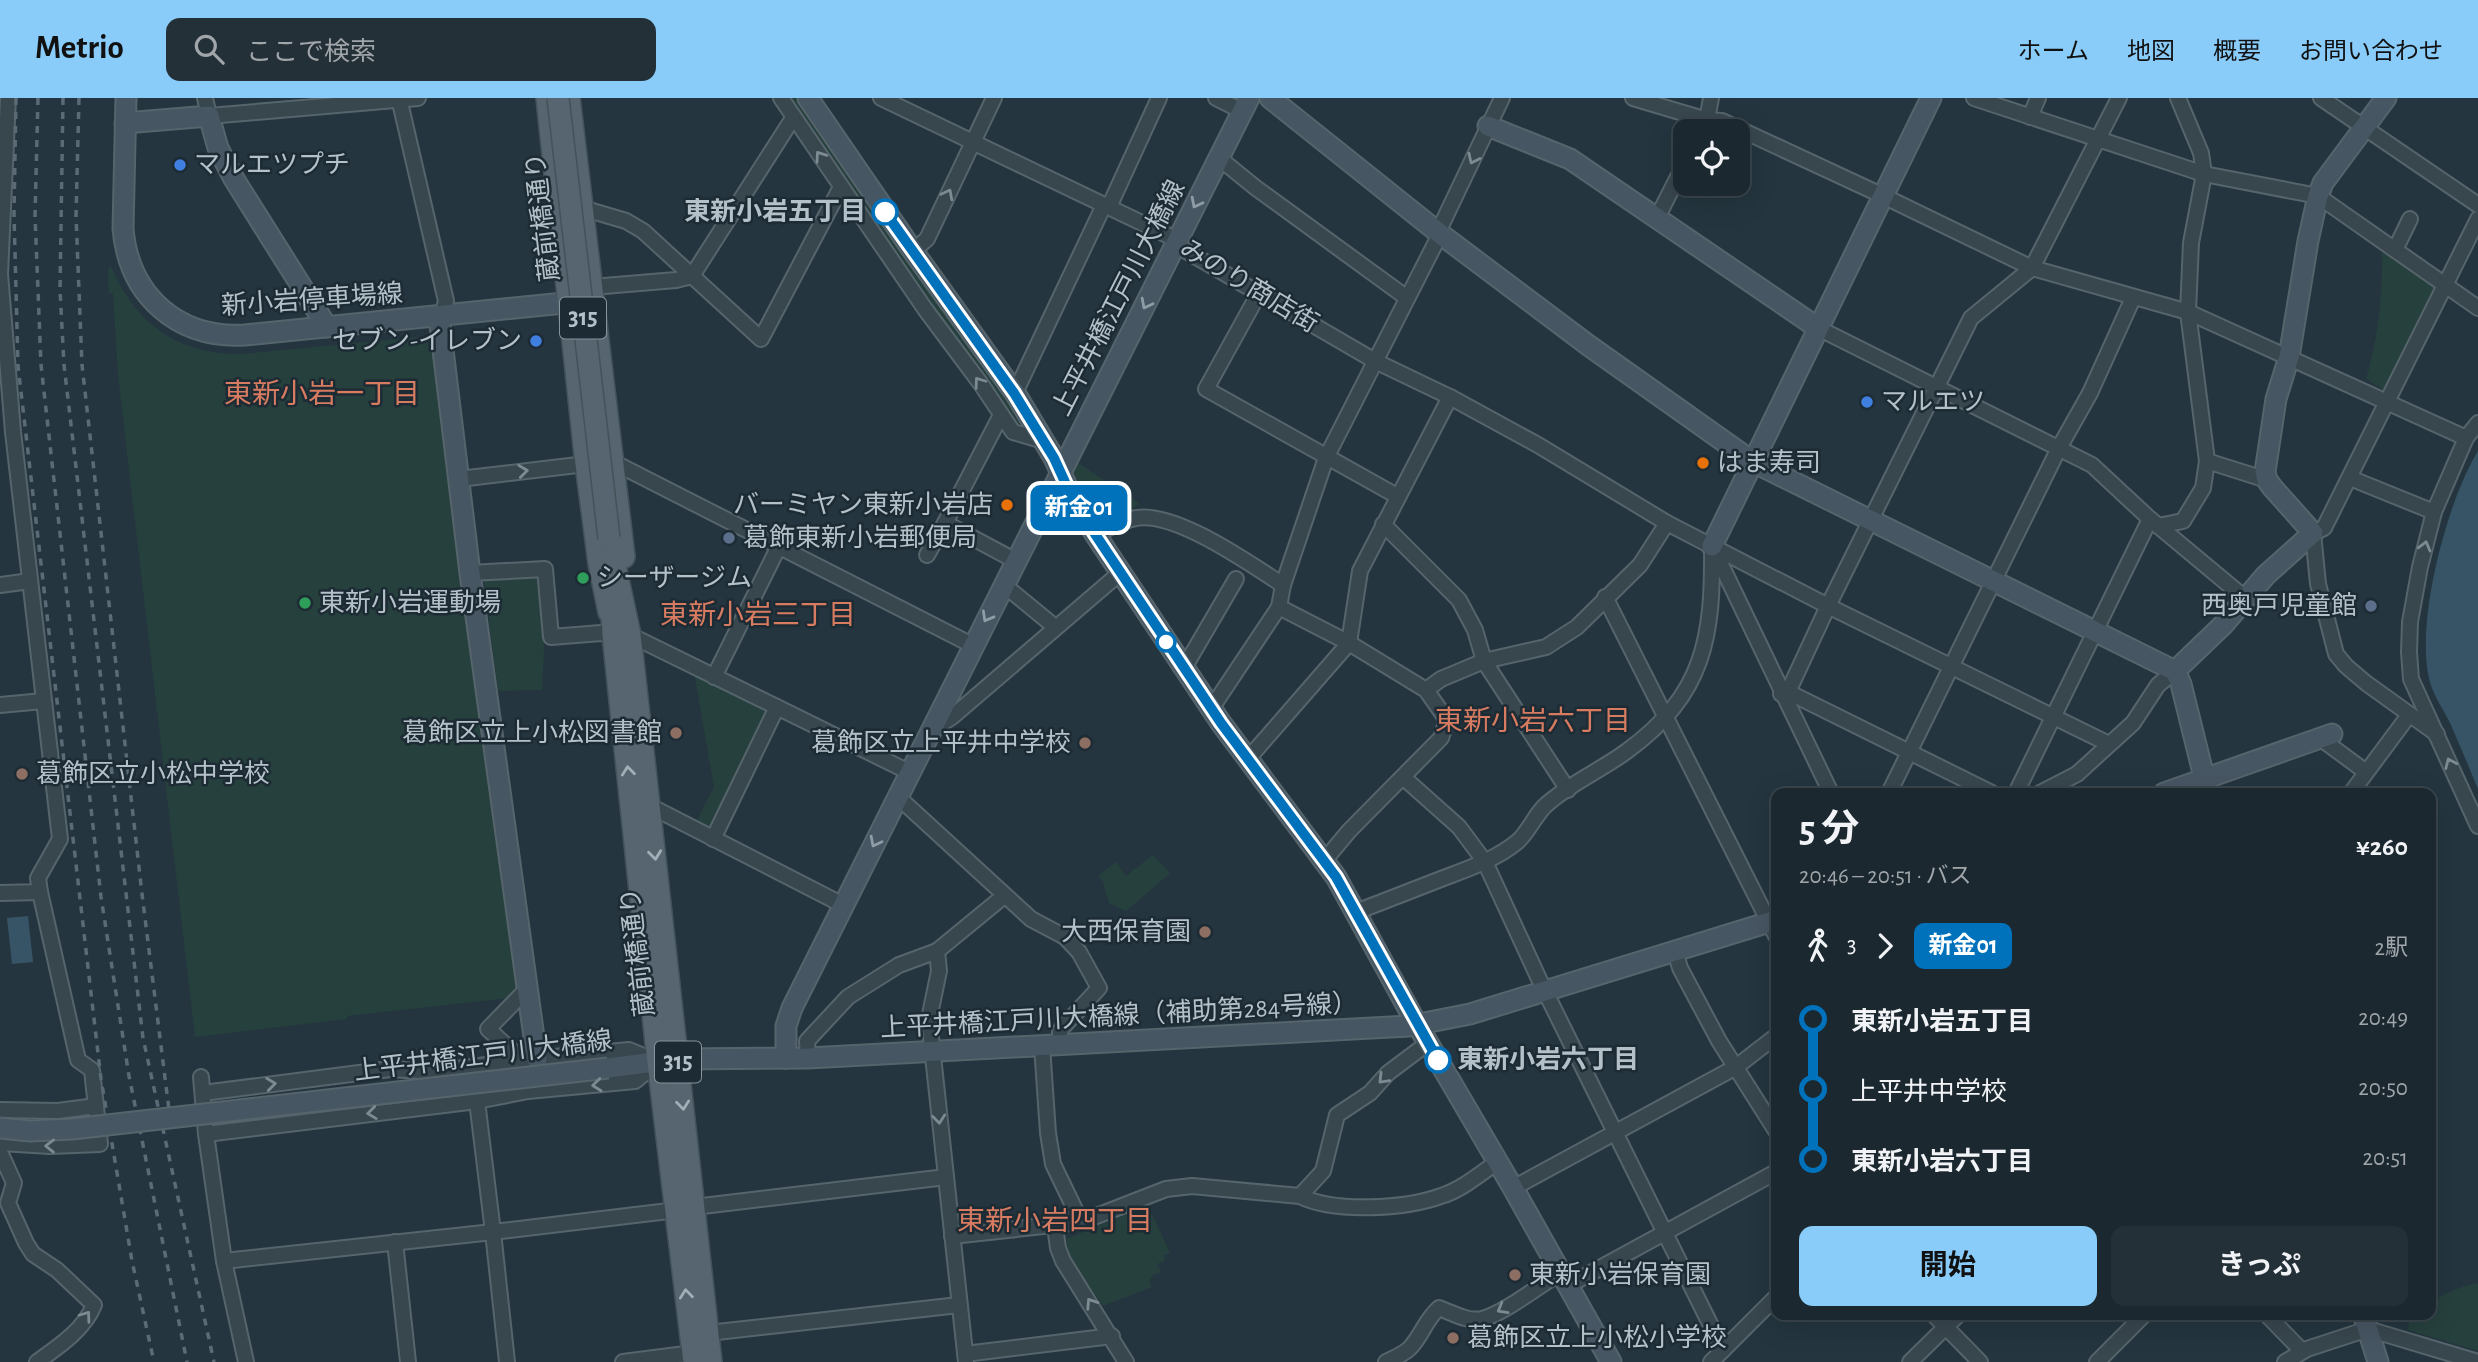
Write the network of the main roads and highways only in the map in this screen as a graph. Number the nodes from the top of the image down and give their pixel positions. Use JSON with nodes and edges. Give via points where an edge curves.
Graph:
{"nodes":[{"id":1,"x":547,"y":98,"type":"edge"},
{"id":2,"x":558,"y":98,"type":"edge"},
{"id":3,"x":569,"y":98,"type":"edge"},
{"id":4,"x":571,"y":335,"type":"junction"},
{"id":5,"x":597,"y":336,"type":"junction"},
{"id":6,"x":622,"y":635,"type":"junction"},
{"id":7,"x":668,"y":1060,"type":"junction"},
{"id":8,"x":686,"y":1208,"type":"junction"},
{"id":9,"x":699,"y":1359,"type":"edge"}],
"edges":[{"from":1,"to":4,"type":"main road"},
{"from":2,"to":6,"type":"main road","name":"蔵前橋通り","number":"315","bridge":true},
{"from":3,"to":5,"type":"main road"},
{"from":4,"to":5,"type":"main road","via":[[584,327]]},
{"from":4,"to":6,"type":"main road","via":[[599,563]]},
{"from":5,"to":6,"type":"main road","via":[[613,462]]},
{"from":7,"to":6,"type":"main road","name":"蔵前橋通り","number":"315","one_way":true},
{"from":6,"to":7,"type":"main road","name":"蔵前橋通り","number":"315","one_way":true,"via":[[670,975]]},
{"from":7,"to":8,"type":"main road","name":"蔵前橋通り","number":"315"},
{"from":9,"to":8,"type":"main road","name":"蔵前橋通り","number":"315","one_way":true},
{"from":8,"to":9,"type":"main road","name":"蔵前橋通り","number":"315","via":[[708,1334]]}]}
